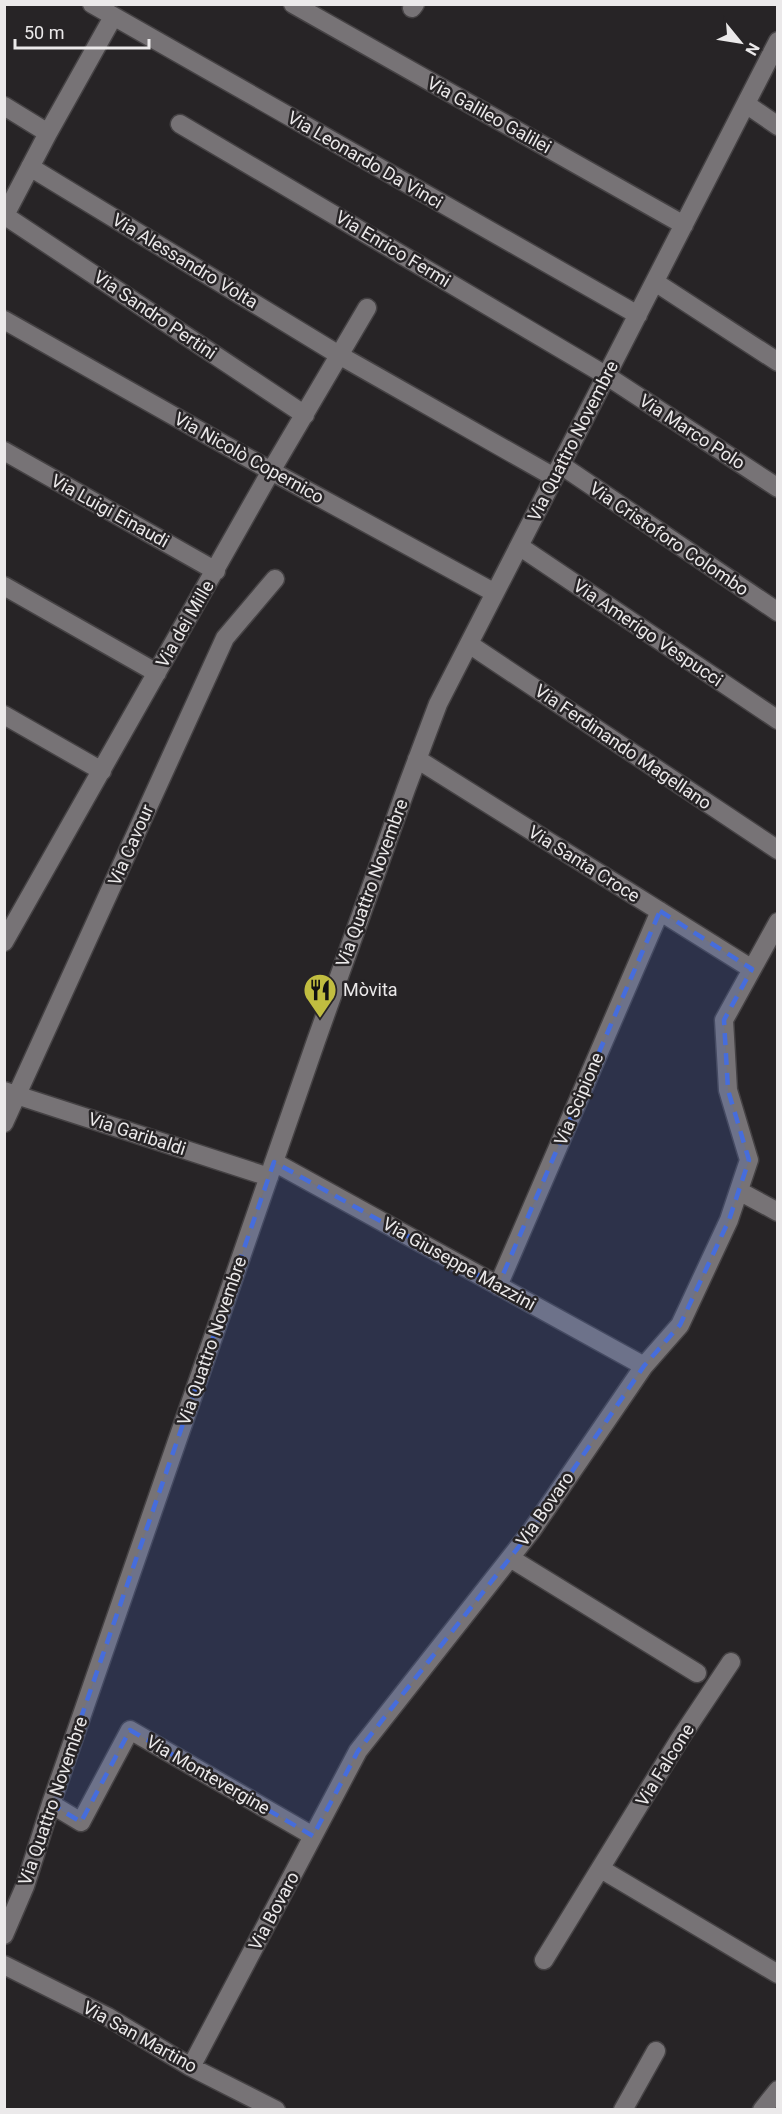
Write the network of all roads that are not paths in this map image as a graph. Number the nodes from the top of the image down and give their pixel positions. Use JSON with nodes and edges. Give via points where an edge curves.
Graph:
{"nodes":[{"id":1,"x":92,"y":4,"type":"edge"},
{"id":2,"x":293,"y":4,"type":"edge"},
{"id":3,"x":113,"y":17,"type":"junction"},
{"id":4,"x":777,"y":41,"type":"edge"},
{"id":5,"x":746,"y":104,"type":"junction"},
{"id":6,"x":4,"y":106,"type":"edge"},
{"id":7,"x":180,"y":123,"type":"dead end"},
{"id":8,"x":777,"y":126,"type":"edge"},
{"id":9,"x":48,"y":133,"type":"junction"},
{"id":10,"x":30,"y":167,"type":"junction"},
{"id":11,"x":5,"y":215,"type":"edge"},
{"id":12,"x":684,"y":225,"type":"junction"},
{"id":13,"x":655,"y":282,"type":"junction"},
{"id":14,"x":367,"y":308,"type":"dead end"},
{"id":15,"x":638,"y":315,"type":"junction"},
{"id":16,"x":4,"y":320,"type":"edge"},
{"id":17,"x":339,"y":355,"type":"junction"},
{"id":18,"x":777,"y":362,"type":"edge"},
{"id":19,"x":607,"y":376,"type":"junction"},
{"id":20,"x":305,"y":415,"type":"junction"},
{"id":21,"x":4,"y":451,"type":"edge"},
{"id":22,"x":271,"y":471,"type":"junction"},
{"id":23,"x":557,"y":471,"type":"junction"},
{"id":24,"x":777,"y":488,"type":"edge"},
{"id":25,"x":519,"y":546,"type":"junction"},
{"id":26,"x":216,"y":571,"type":"junction"},
{"id":27,"x":275,"y":579,"type":"dead end"},
{"id":28,"x":4,"y":586,"type":"edge"},
{"id":29,"x":495,"y":593,"type":"junction"},
{"id":30,"x":777,"y":612,"type":"edge"},
{"id":31,"x":469,"y":644,"type":"junction"},
{"id":32,"x":157,"y":673,"type":"junction"},
{"id":33,"x":4,"y":715,"type":"edge"},
{"id":34,"x":777,"y":720,"type":"edge"},
{"id":35,"x":417,"y":759,"type":"junction"},
{"id":36,"x":102,"y":771,"type":"junction"},
{"id":37,"x":777,"y":850,"type":"edge"},
{"id":38,"x":660,"y":912,"type":"junction"},
{"id":39,"x":777,"y":922,"type":"edge"},
{"id":40,"x":4,"y":942,"type":"edge"},
{"id":41,"x":752,"y":969,"type":"junction"},
{"id":42,"x":11,"y":1093,"type":"edge"},
{"id":43,"x":4,"y":1123,"type":"edge"},
{"id":44,"x":271,"y":1170,"type":"junction"},
{"id":45,"x":739,"y":1191,"type":"junction"},
{"id":46,"x":777,"y":1212,"type":"edge"},
{"id":47,"x":498,"y":1286,"type":"junction"},
{"id":48,"x":644,"y":1366,"type":"junction"},
{"id":49,"x":510,"y":1558,"type":"junction"},
{"id":50,"x":731,"y":1662,"type":"dead end"},
{"id":51,"x":697,"y":1673,"type":"dead end"},
{"id":52,"x":51,"y":1804,"type":"junction"},
{"id":53,"x":313,"y":1836,"type":"junction"},
{"id":54,"x":601,"y":1869,"type":"junction"},
{"id":55,"x":4,"y":1935,"type":"edge"},
{"id":56,"x":544,"y":1960,"type":"dead end"},
{"id":57,"x":4,"y":1965,"type":"edge"},
{"id":58,"x":777,"y":1974,"type":"edge"},
{"id":59,"x":656,"y":2051,"type":"dead end"},
{"id":60,"x":191,"y":2067,"type":"junction"},
{"id":61,"x":777,"y":2090,"type":"edge"},
{"id":62,"x":276,"y":2109,"type":"edge"},
{"id":63,"x":623,"y":2109,"type":"edge"},
{"id":64,"x":762,"y":2109,"type":"edge"}],
"edges":[{"from":1,"to":3,"type":"street","name":"Via Leonardo Da Vinci"},
{"from":2,"to":12,"type":"street","name":"Via Galileo Galilei"},
{"from":3,"to":9,"type":"street"},
{"from":3,"to":15,"type":"street","name":"Via Leonardo Da Vinci"},
{"from":4,"to":5,"type":"street","name":"Via Quattro Novembre"},
{"from":5,"to":8,"type":"street"},
{"from":5,"to":12,"type":"street","name":"Via Quattro Novembre"},
{"from":6,"to":9,"type":"street"},
{"from":7,"to":19,"type":"street","name":"Via Enrico Fermi"},
{"from":9,"to":10,"type":"street"},
{"from":10,"to":11,"type":"street"},
{"from":10,"to":17,"type":"street","name":"Via Alessandro Volta"},
{"from":11,"to":20,"type":"street","name":"Via Sandro Pertini"},
{"from":12,"to":13,"type":"street","name":"Via Quattro Novembre"},
{"from":13,"to":15,"type":"street","name":"Via Quattro Novembre"},
{"from":13,"to":18,"type":"street"},
{"from":14,"to":17,"type":"street","name":"Via dei Mille"},
{"from":15,"to":19,"type":"street","name":"Via Quattro Novembre"},
{"from":16,"to":22,"type":"street","name":"Via Nicolò Copernico"},
{"from":17,"to":20,"type":"street","name":"Via dei Mille"},
{"from":17,"to":23,"type":"street","name":"Via Alessandro Volta"},
{"from":19,"to":23,"type":"street","name":"Via Quattro Novembre"},
{"from":19,"to":24,"type":"street","name":"Via Marco Polo"},
{"from":20,"to":22,"type":"street","name":"Via dei Mille"},
{"from":21,"to":26,"type":"street","name":"Via Luigi Einaudi"},
{"from":22,"to":26,"type":"street","name":"Via dei Mille"},
{"from":22,"to":29,"type":"street","name":"Via Nicolò Copernico"},
{"from":23,"to":25,"type":"street","name":"Via Quattro Novembre"},
{"from":23,"to":30,"type":"street","name":"Via Cristoforo Colombo"},
{"from":25,"to":29,"type":"street","name":"Via Quattro Novembre"},
{"from":25,"to":34,"type":"street","name":"Via Amerigo Vespucci"},
{"from":26,"to":32,"type":"street","name":"Via dei Mille"},
{"from":27,"to":42,"type":"street","name":"Via Cavour","via":[[225,638]]},
{"from":28,"to":32,"type":"street"},
{"from":29,"to":31,"type":"street","name":"Via Quattro Novembre"},
{"from":31,"to":35,"type":"street","name":"Via Quattro Novembre","via":[[438,704]]},
{"from":31,"to":37,"type":"street","name":"Via Ferdinando Magellano"},
{"from":32,"to":36,"type":"street","name":"Via dei Mille"},
{"from":33,"to":36,"type":"street"},
{"from":35,"to":38,"type":"street","name":"Via Santa Croce"},
{"from":35,"to":44,"type":"street","name":"Via Quattro Novembre"},
{"from":36,"to":40,"type":"street","name":"Via dei Mille"},
{"from":38,"to":41,"type":"street","name":"Via Santa Croce"},
{"from":38,"to":47,"type":"street","name":"Via Scipione"},
{"from":39,"to":41,"type":"street","name":"Via Bovaro"},
{"from":41,"to":45,"type":"street","name":"Via Bovaro","via":[[724,1020],[728,1090],[749,1160]]},
{"from":42,"to":43,"type":"street","name":"Via Cavour"},
{"from":42,"to":44,"type":"street","name":"Via Garibaldi"},
{"from":44,"to":47,"type":"street","name":"Via Giuseppe Mazzini"},
{"from":44,"to":52,"type":"street","name":"Via Quattro Novembre"},
{"from":45,"to":46,"type":"street"},
{"from":45,"to":48,"type":"street","name":"Via Bovaro","via":[[680,1325]]},
{"from":47,"to":48,"type":"street","name":"Via Giuseppe Mazzini"},
{"from":48,"to":49,"type":"street","name":"Via Bovaro"},
{"from":49,"to":51,"type":"street"},
{"from":49,"to":53,"type":"street","name":"Via Bovaro","via":[[358,1751]]},
{"from":50,"to":54,"type":"street","name":"Via Falcone"},
{"from":52,"to":53,"type":"street","name":"Via Montevergine","via":[[81,1822],[129,1730]]},
{"from":52,"to":55,"type":"street","name":"Via Quattro Novembre","via":[[25,1886]]},
{"from":53,"to":60,"type":"street","name":"Via Bovaro"},
{"from":54,"to":56,"type":"street","name":"Via Falcone"},
{"from":54,"to":58,"type":"street"},
{"from":57,"to":60,"type":"street","name":"Via San Martino","via":[[108,2017]]},
{"from":59,"to":63,"type":"street"},
{"from":60,"to":62,"type":"street","name":"Via San Martino"},
{"from":61,"to":64,"type":"street"}]}
